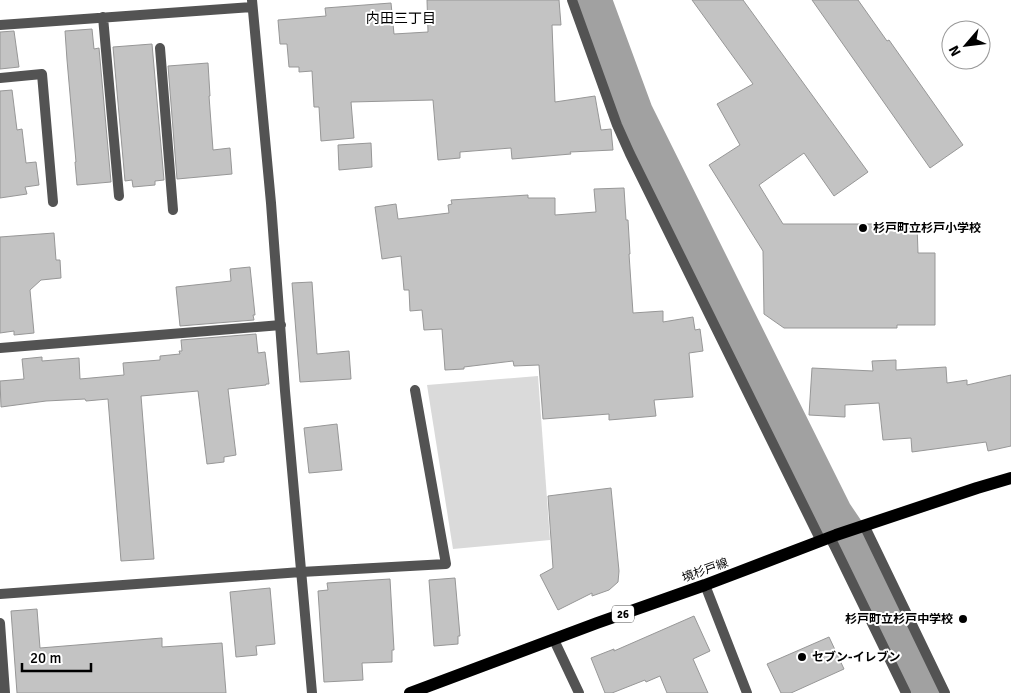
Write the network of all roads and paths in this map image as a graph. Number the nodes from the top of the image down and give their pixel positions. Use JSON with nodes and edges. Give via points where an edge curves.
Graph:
{"nodes":[{"id":1,"x":572,"y":0,"type":"edge"},
{"id":2,"x":252,"y":3,"type":"edge"},
{"id":3,"x":103,"y":17,"type":"junction"},
{"id":4,"x":0,"y":25,"type":"edge"},
{"id":5,"x":160,"y":48,"type":"dead end"},
{"id":6,"x":0,"y":78,"type":"edge"},
{"id":7,"x":119,"y":196,"type":"dead end"},
{"id":8,"x":53,"y":202,"type":"dead end"},
{"id":9,"x":174,"y":210,"type":"dead end"},
{"id":10,"x":281,"y":325,"type":"junction"},
{"id":11,"x":0,"y":348,"type":"edge"},
{"id":12,"x":415,"y":390,"type":"dead end"},
{"id":13,"x":1011,"y":478,"type":"edge"},
{"id":14,"x":859,"y":527,"type":"junction"},
{"id":15,"x":829,"y":538,"type":"junction"},
{"id":16,"x":301,"y":572,"type":"junction"},
{"id":17,"x":705,"y":585,"type":"junction"},
{"id":18,"x":0,"y":594,"type":"edge"},
{"id":19,"x":0,"y":623,"type":"edge"},
{"id":20,"x":554,"y":640,"type":"junction"},
{"id":21,"x":4,"y":693,"type":"edge"},
{"id":22,"x":312,"y":693,"type":"edge"},
{"id":23,"x":410,"y":693,"type":"edge"},
{"id":24,"x":579,"y":693,"type":"edge"},
{"id":25,"x":747,"y":693,"type":"edge"},
{"id":26,"x":906,"y":693,"type":"edge"},
{"id":27,"x":945,"y":693,"type":"edge"}],
"edges":[{"from":1,"to":15,"type":"street","via":[[623,139]]},
{"from":2,"to":3,"type":"street"},
{"from":2,"to":10,"type":"street"},
{"from":3,"to":4,"type":"street"},
{"from":3,"to":7,"type":"street"},
{"from":5,"to":9,"type":"street"},
{"from":6,"to":8,"type":"street","via":[[42,74]]},
{"from":10,"to":11,"type":"street"},
{"from":10,"to":16,"type":"street"},
{"from":12,"to":16,"type":"street","via":[[446,564]]},
{"from":13,"to":14,"type":"main road","name":"境杉戸線","number":"26"},
{"from":14,"to":15,"type":"main road","name":"境杉戸線","number":"26"},
{"from":14,"to":27,"type":"street"},
{"from":15,"to":17,"type":"main road","name":"境杉戸線","number":"26"},
{"from":15,"to":26,"type":"street"},
{"from":16,"to":18,"type":"street"},
{"from":16,"to":22,"type":"street"},
{"from":17,"to":20,"type":"main road","name":"境杉戸線","number":"26"},
{"from":17,"to":25,"type":"street"},
{"from":19,"to":21,"type":"street"},
{"from":20,"to":23,"type":"main road","name":"境杉戸線","number":"26"},
{"from":20,"to":24,"type":"street"}]}
